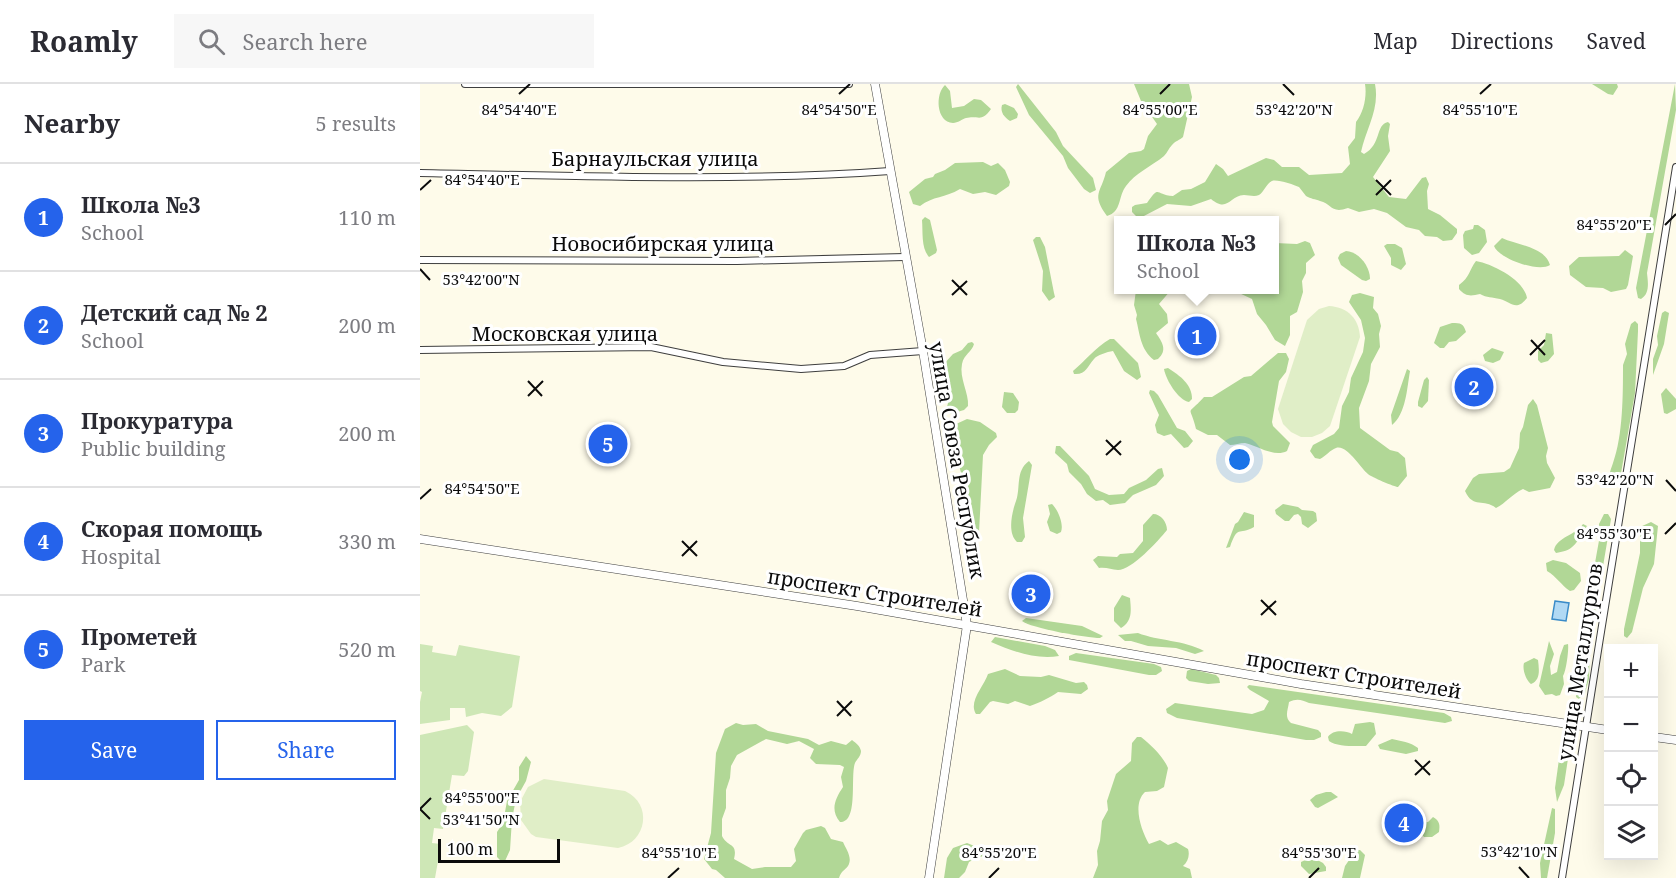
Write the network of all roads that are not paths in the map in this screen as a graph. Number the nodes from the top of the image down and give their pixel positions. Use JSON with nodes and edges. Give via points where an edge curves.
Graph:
{"nodes":[{"id":1,"x":465,"y":84,"type":"edge"},
{"id":2,"x":849,"y":84,"type":"edge"},
{"id":3,"x":874,"y":84,"type":"edge"},
{"id":4,"x":1676,"y":167,"type":"edge"},
{"id":5,"x":890,"y":171,"type":"junction"},
{"id":6,"x":420,"y":173,"type":"edge"},
{"id":7,"x":905,"y":257,"type":"junction"},
{"id":8,"x":420,"y":260,"type":"edge"},
{"id":9,"x":420,"y":350,"type":"edge"},
{"id":10,"x":923,"y":351,"type":"junction"},
{"id":11,"x":420,"y":538,"type":"edge"},
{"id":12,"x":968,"y":625,"type":"junction"},
{"id":13,"x":1586,"y":727,"type":"junction"},
{"id":14,"x":1604,"y":729,"type":"edge"},
{"id":15,"x":1658,"y":738,"type":"edge"},
{"id":16,"x":1676,"y":741,"type":"edge"},
{"id":17,"x":929,"y":878,"type":"edge"},
{"id":18,"x":1562,"y":878,"type":"edge"}],
"edges":[{"from":1,"to":2,"type":"street"},
{"from":3,"to":5,"type":"street","name":"улица Союза Республик"},
{"from":4,"to":13,"type":"street","name":"улица Металлургов"},
{"from":5,"to":6,"type":"street","name":"Барнаульская улица","via":[[731,176]]},
{"from":5,"to":7,"type":"street","name":"улица Союза Республик"},
{"from":7,"to":8,"type":"street","name":"Новосибирская улица"},
{"from":7,"to":10,"type":"street","name":"улица Союза Республик"},
{"from":9,"to":10,"type":"street","name":"Московская улица","via":[[651,347],[723,362],[801,369],[844,366],[870,355]]},
{"from":10,"to":12,"type":"street","name":"улица Союза Республик"},
{"from":11,"to":12,"type":"street","name":"проспект Строителей"},
{"from":12,"to":13,"type":"street","name":"проспект Строителей","via":[[1278,680]]},
{"from":12,"to":17,"type":"street","name":"улица Союза Республик"},
{"from":13,"to":14,"type":"street","name":"проспект Строителей"},
{"from":13,"to":18,"type":"street","name":"улица Металлургов"},
{"from":15,"to":16,"type":"street"}]}
